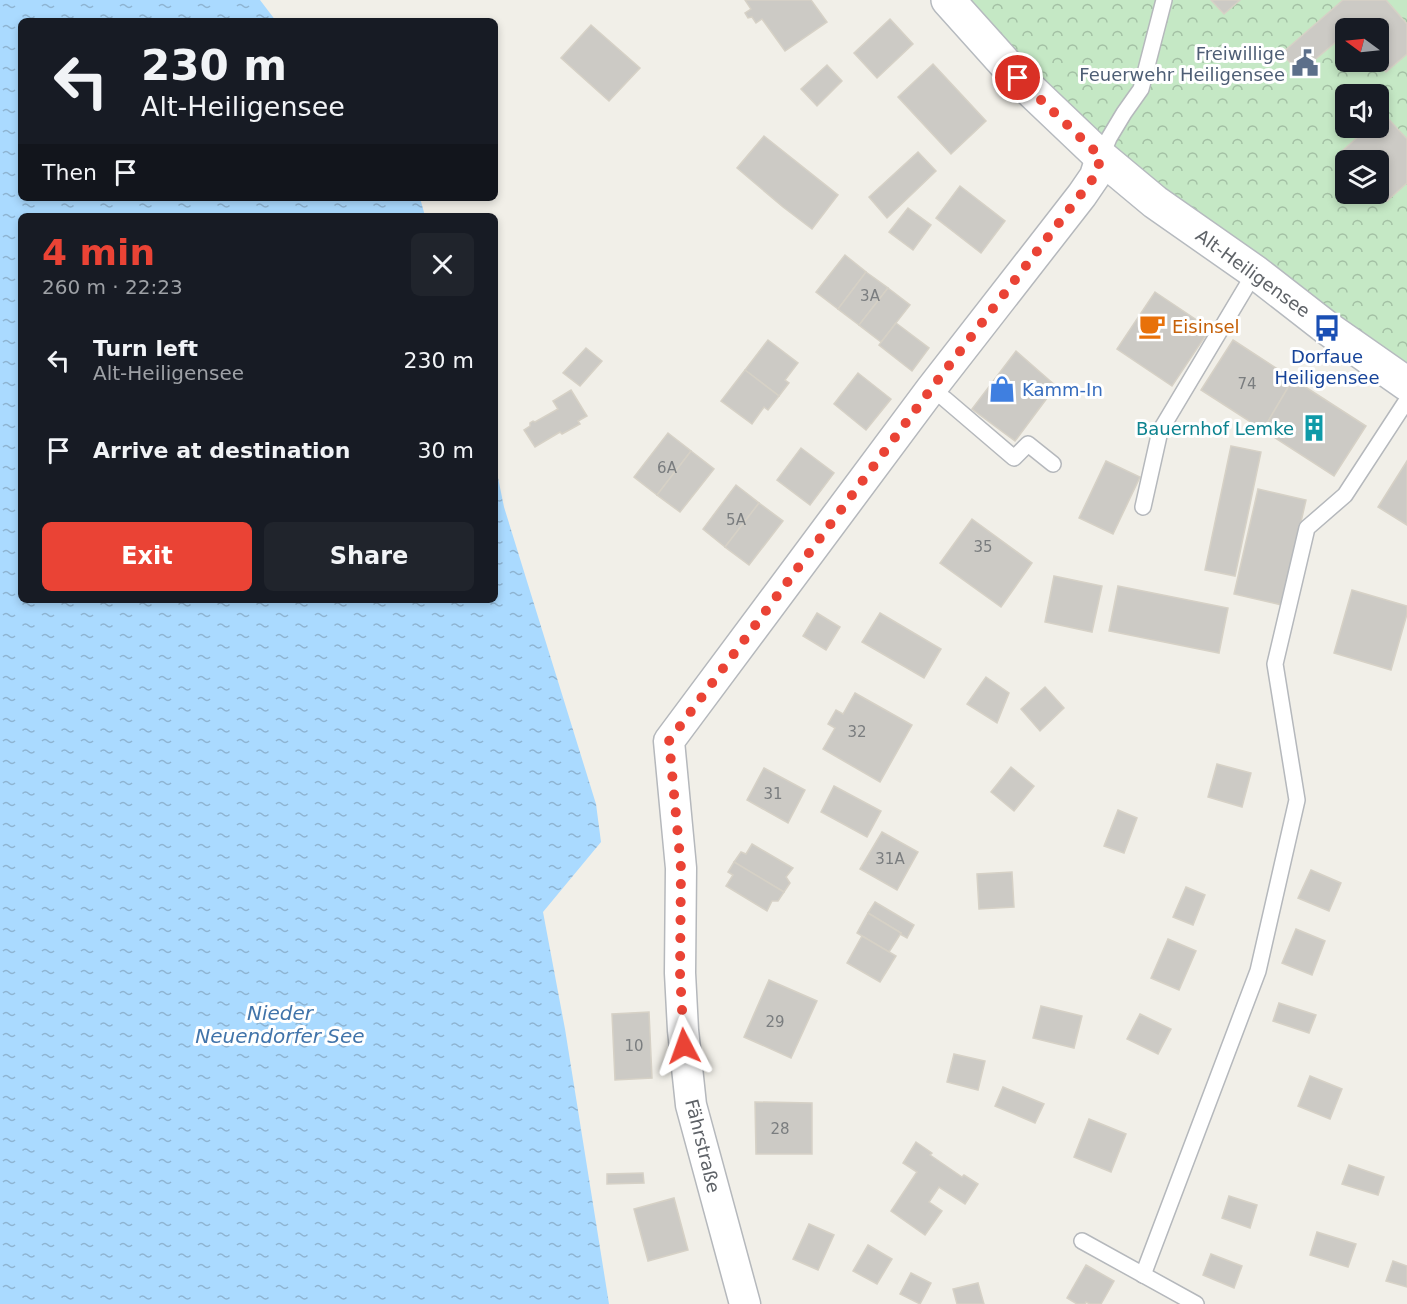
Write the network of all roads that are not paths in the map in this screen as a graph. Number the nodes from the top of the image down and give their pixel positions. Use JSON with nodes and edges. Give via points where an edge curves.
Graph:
{"nodes":[{"id":1,"x":948,"y":0,"type":"edge"},
{"id":2,"x":1164,"y":0,"type":"edge"},
{"id":3,"x":1101,"y":157,"type":"junction"},
{"id":4,"x":1255,"y":272,"type":"junction"},
{"id":5,"x":1407,"y":384,"type":"edge"},
{"id":6,"x":931,"y":389,"type":"junction"},
{"id":7,"x":1407,"y":400,"type":"edge"},
{"id":8,"x":1053,"y":464,"type":"dead end"},
{"id":9,"x":1143,"y":507,"type":"dead end"},
{"id":10,"x":1082,"y":1241,"type":"dead end"},
{"id":11,"x":1143,"y":1275,"type":"junction"},
{"id":12,"x":745,"y":1304,"type":"edge"},
{"id":13,"x":1196,"y":1304,"type":"edge"}],
"edges":[{"from":1,"to":3,"type":"main road","name":"Alt-Heiligensee","via":[[1018,78]]},
{"from":2,"to":3,"type":"lane","via":[[1142,89],[1124,113]]},
{"from":3,"to":4,"type":"main road","name":"Alt-Heiligensee","via":[[1155,202]]},
{"from":3,"to":6,"type":"street","name":"Fährstraße","via":[[1095,176],[1082,195]]},
{"from":4,"to":5,"type":"main road","name":"Alt-Heiligensee"},
{"from":4,"to":9,"type":"lane","via":[[1160,431]]},
{"from":6,"to":8,"type":"lane","via":[[1014,459],[1028,444]]},
{"from":6,"to":12,"type":"street","name":"Fährstraße","via":[[669,741],[681,868],[680,973],[691,1105]]},
{"from":7,"to":11,"type":"lane","via":[[1345,495],[1307,528],[1275,664],[1297,800],[1257,971]]},
{"from":10,"to":11,"type":"lane"},
{"from":11,"to":13,"type":"lane"}]}
